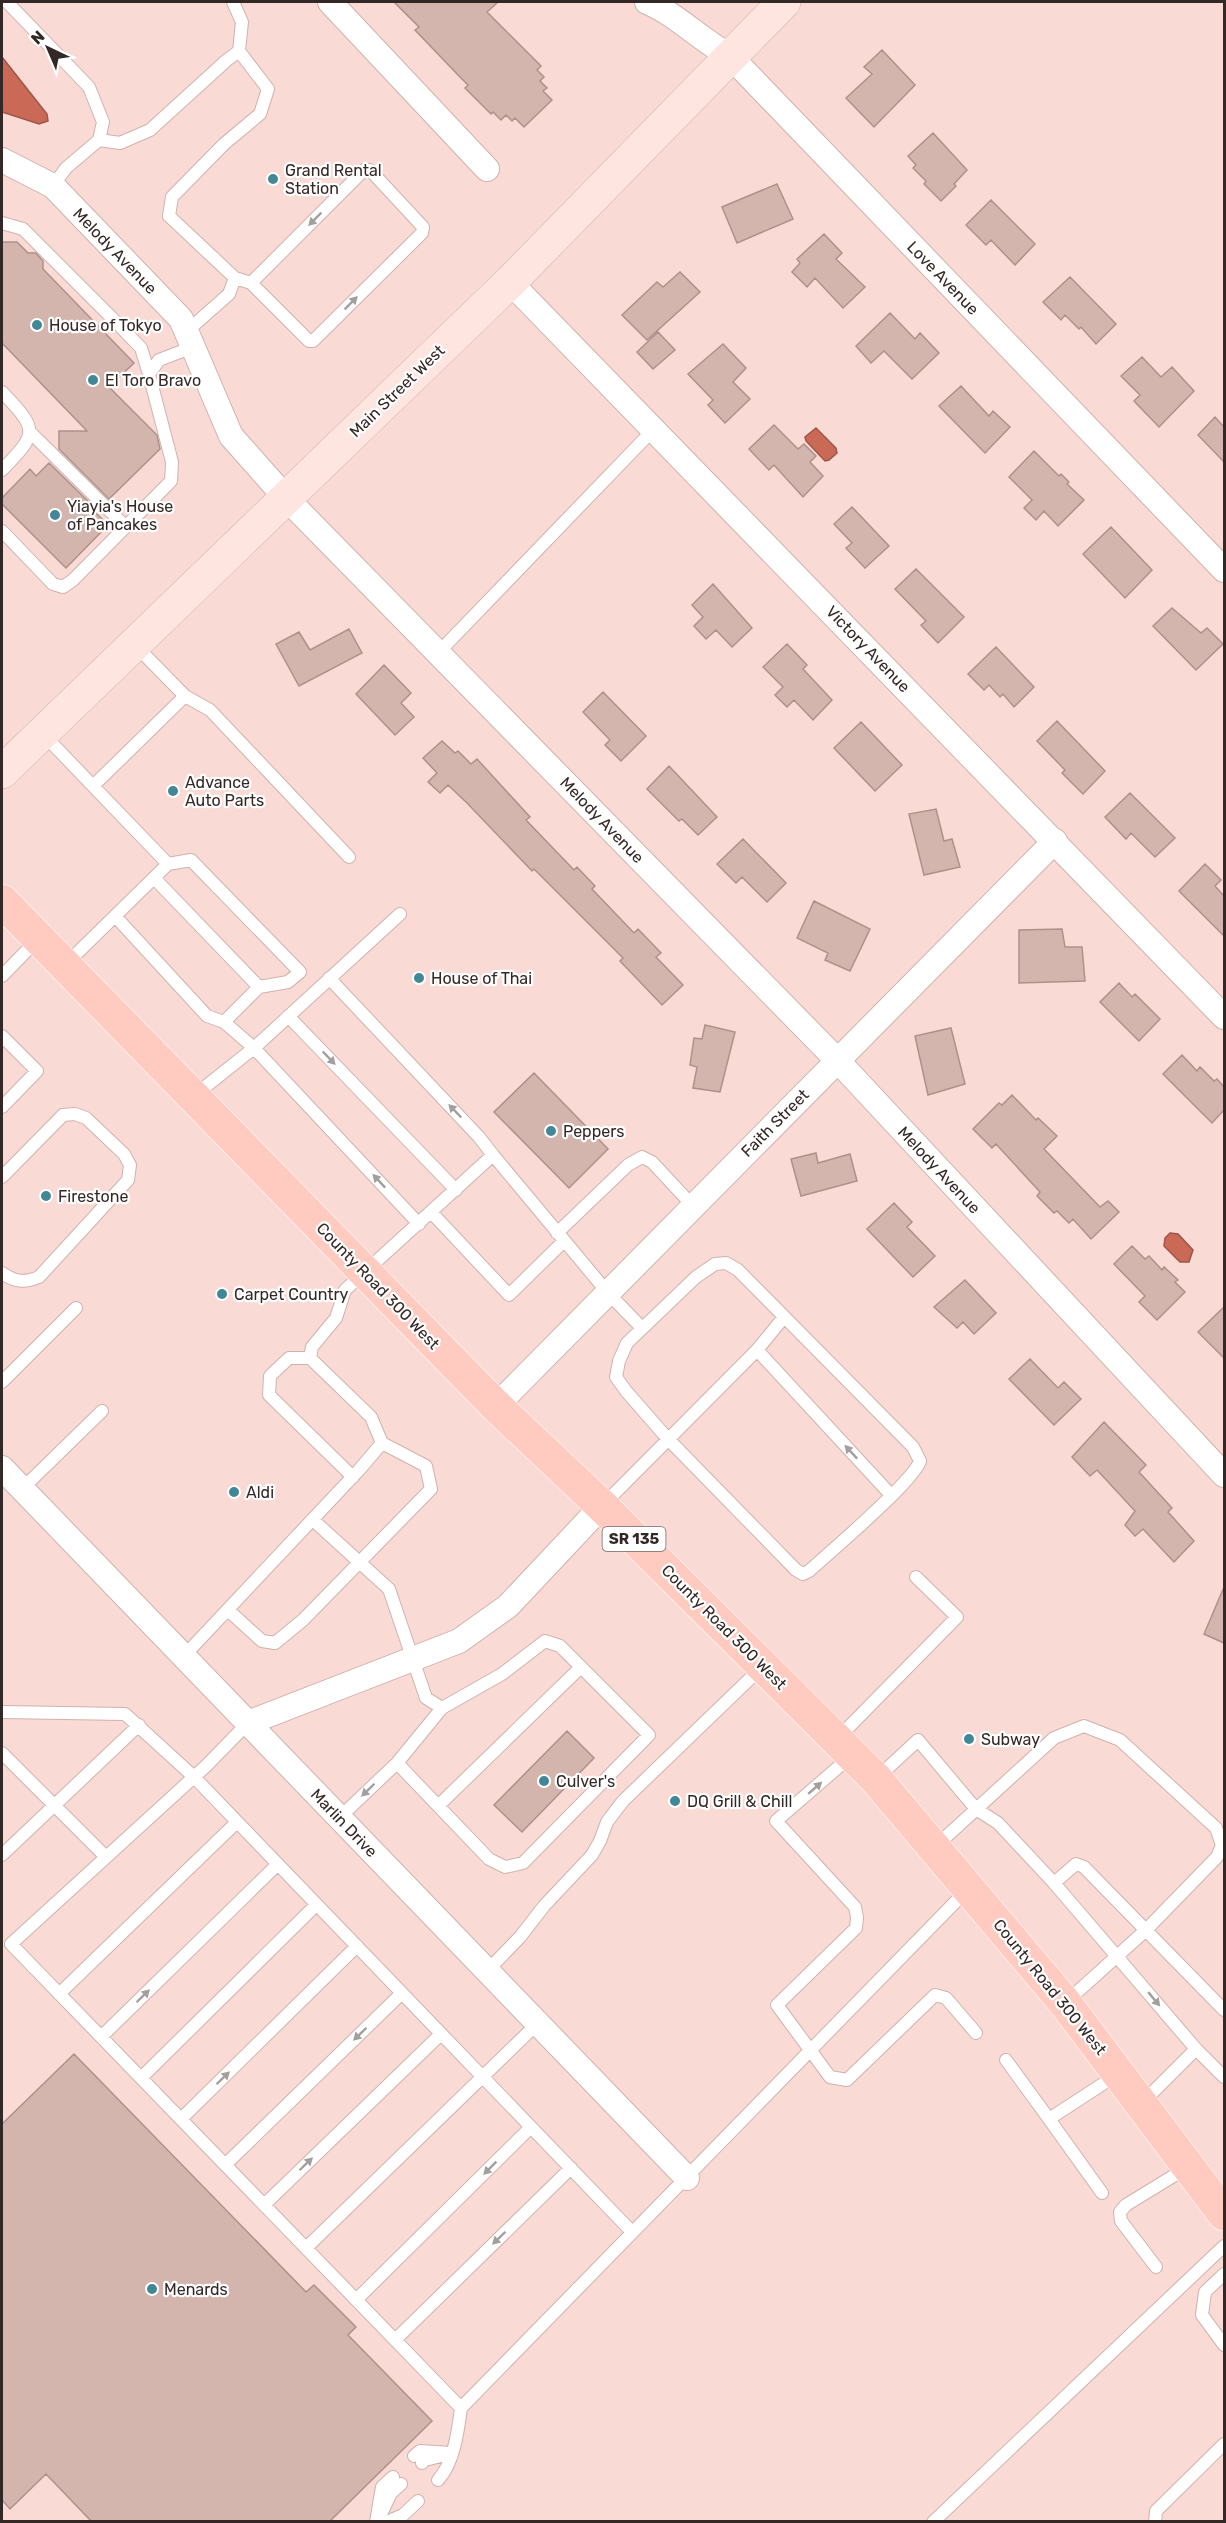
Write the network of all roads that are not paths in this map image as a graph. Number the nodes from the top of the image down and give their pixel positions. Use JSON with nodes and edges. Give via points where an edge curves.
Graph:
{"nodes":[{"id":1,"x":7,"y":2,"type":"edge"},
{"id":2,"x":233,"y":2,"type":"edge"},
{"id":3,"x":647,"y":2,"type":"edge"},
{"id":4,"x":784,"y":2,"type":"edge"},
{"id":5,"x":343,"y":6,"type":"edge"},
{"id":6,"x":239,"y":51,"type":"junction"},
{"id":7,"x":730,"y":56,"type":"junction"},
{"id":8,"x":99,"y":140,"type":"junction"},
{"id":9,"x":2,"y":160,"type":"edge"},
{"id":10,"x":487,"y":169,"type":"dead end"},
{"id":11,"x":53,"y":186,"type":"junction"},
{"id":12,"x":2,"y":223,"type":"edge"},
{"id":13,"x":235,"y":278,"type":"junction"},
{"id":14,"x":510,"y":282,"type":"junction"},
{"id":15,"x":251,"y":283,"type":"junction"},
{"id":16,"x":190,"y":340,"type":"junction"},
{"id":17,"x":149,"y":374,"type":"junction"},
{"id":18,"x":2,"y":392,"type":"edge"},
{"id":19,"x":654,"y":429,"type":"junction"},
{"id":20,"x":29,"y":431,"type":"junction"},
{"id":21,"x":2,"y":470,"type":"edge"},
{"id":22,"x":286,"y":498,"type":"junction"},
{"id":23,"x":126,"y":527,"type":"junction"},
{"id":24,"x":2,"y":531,"type":"edge"},
{"id":25,"x":1224,"y":570,"type":"edge"},
{"id":26,"x":135,"y":644,"type":"junction"},
{"id":27,"x":438,"y":653,"type":"junction"},
{"id":28,"x":185,"y":696,"type":"junction"},
{"id":29,"x":42,"y":733,"type":"junction"},
{"id":30,"x":2,"y":772,"type":"edge"},
{"id":31,"x":93,"y":786,"type":"junction"},
{"id":32,"x":1055,"y":841,"type":"junction"},
{"id":33,"x":349,"y":857,"type":"dead end"},
{"id":34,"x":168,"y":864,"type":"junction"},
{"id":35,"x":154,"y":878,"type":"junction"},
{"id":36,"x":2,"y":901,"type":"edge"},
{"id":37,"x":400,"y":914,"type":"dead end"},
{"id":38,"x":115,"y":916,"type":"junction"},
{"id":39,"x":38,"y":939,"type":"junction"},
{"id":40,"x":64,"y":966,"type":"junction"},
{"id":41,"x":2,"y":976,"type":"edge"},
{"id":42,"x":329,"y":978,"type":"junction"},
{"id":43,"x":259,"y":987,"type":"junction"},
{"id":44,"x":288,"y":1016,"type":"junction"},
{"id":45,"x":1224,"y":1017,"type":"edge"},
{"id":46,"x":224,"y":1022,"type":"junction"},
{"id":47,"x":2,"y":1036,"type":"edge"},
{"id":48,"x":254,"y":1048,"type":"junction"},
{"id":49,"x":838,"y":1061,"type":"junction"},
{"id":50,"x":193,"y":1097,"type":"junction"},
{"id":51,"x":2,"y":1107,"type":"edge"},
{"id":52,"x":493,"y":1155,"type":"junction"},
{"id":53,"x":2,"y":1177,"type":"edge"},
{"id":54,"x":456,"y":1190,"type":"junction"},
{"id":55,"x":693,"y":1206,"type":"junction"},
{"id":56,"x":430,"y":1212,"type":"junction"},
{"id":57,"x":418,"y":1224,"type":"junction"},
{"id":58,"x":561,"y":1237,"type":"junction"},
{"id":59,"x":365,"y":1272,"type":"junction"},
{"id":60,"x":2,"y":1273,"type":"edge"},
{"id":61,"x":608,"y":1293,"type":"junction"},
{"id":62,"x":76,"y":1308,"type":"dead end"},
{"id":63,"x":784,"y":1317,"type":"junction"},
{"id":64,"x":642,"y":1328,"type":"junction"},
{"id":65,"x":757,"y":1350,"type":"junction"},
{"id":66,"x":310,"y":1358,"type":"junction"},
{"id":67,"x":2,"y":1382,"type":"edge"},
{"id":68,"x":496,"y":1406,"type":"junction"},
{"id":69,"x":102,"y":1411,"type":"dead end"},
{"id":70,"x":667,"y":1438,"type":"junction"},
{"id":71,"x":382,"y":1443,"type":"junction"},
{"id":72,"x":2,"y":1468,"type":"edge"},
{"id":73,"x":1224,"y":1475,"type":"edge"},
{"id":74,"x":353,"y":1477,"type":"junction"},
{"id":75,"x":22,"y":1489,"type":"junction"},
{"id":76,"x":891,"y":1495,"type":"junction"},
{"id":77,"x":602,"y":1506,"type":"junction"},
{"id":78,"x":313,"y":1520,"type":"junction"},
{"id":79,"x":361,"y":1561,"type":"junction"},
{"id":80,"x":916,"y":1577,"type":"dead end"},
{"id":81,"x":228,"y":1610,"type":"junction"},
{"id":82,"x":184,"y":1656,"type":"junction"},
{"id":83,"x":414,"y":1659,"type":"junction"},
{"id":84,"x":763,"y":1666,"type":"junction"},
{"id":85,"x":581,"y":1667,"type":"junction"},
{"id":86,"x":442,"y":1708,"type":"junction"},
{"id":87,"x":2,"y":1712,"type":"edge"},
{"id":88,"x":248,"y":1722,"type":"junction"},
{"id":89,"x":139,"y":1725,"type":"junction"},
{"id":90,"x":845,"y":1747,"type":"junction"},
{"id":91,"x":2,"y":1753,"type":"edge"},
{"id":92,"x":397,"y":1762,"type":"junction"},
{"id":93,"x":194,"y":1777,"type":"junction"},
{"id":94,"x":876,"y":1779,"type":"junction"},
{"id":95,"x":54,"y":1806,"type":"junction"},
{"id":96,"x":438,"y":1806,"type":"junction"},
{"id":97,"x":976,"y":1809,"type":"junction"},
{"id":98,"x":339,"y":1818,"type":"junction"},
{"id":99,"x":237,"y":1821,"type":"junction"},
{"id":100,"x":1223,"y":1844,"type":"edge"},
{"id":101,"x":935,"y":1847,"type":"junction"},
{"id":102,"x":2,"y":1856,"type":"edge"},
{"id":103,"x":106,"y":1857,"type":"junction"},
{"id":104,"x":278,"y":1864,"type":"junction"},
{"id":105,"x":1054,"y":1883,"type":"junction"},
{"id":106,"x":969,"y":1887,"type":"junction"},
{"id":107,"x":316,"y":1905,"type":"junction"},
{"id":108,"x":1146,"y":1930,"type":"junction"},
{"id":109,"x":357,"y":1946,"type":"junction"},
{"id":110,"x":1117,"y":1954,"type":"junction"},
{"id":111,"x":487,"y":1971,"type":"junction"},
{"id":112,"x":402,"y":1993,"type":"junction"},
{"id":113,"x":59,"y":1994,"type":"junction"},
{"id":114,"x":1065,"y":2003,"type":"junction"},
{"id":115,"x":1224,"y":2010,"type":"edge"},
{"id":116,"x":538,"y":2023,"type":"junction"},
{"id":117,"x":976,"y":2033,"type":"dead end"},
{"id":118,"x":441,"y":2034,"type":"junction"},
{"id":119,"x":101,"y":2037,"type":"junction"},
{"id":120,"x":1196,"y":2049,"type":"junction"},
{"id":121,"x":811,"y":2050,"type":"junction"},
{"id":122,"x":1006,"y":2060,"type":"dead end"},
{"id":123,"x":1119,"y":2074,"type":"junction"},
{"id":124,"x":483,"y":2077,"type":"junction"},
{"id":125,"x":1224,"y":2077,"type":"edge"},
{"id":126,"x":141,"y":2078,"type":"junction"},
{"id":127,"x":1141,"y":2104,"type":"junction"},
{"id":128,"x":181,"y":2119,"type":"junction"},
{"id":129,"x":1049,"y":2119,"type":"junction"},
{"id":130,"x":531,"y":2127,"type":"junction"},
{"id":131,"x":225,"y":2165,"type":"junction"},
{"id":132,"x":1189,"y":2166,"type":"junction"},
{"id":133,"x":571,"y":2168,"type":"junction"},
{"id":134,"x":687,"y":2178,"type":"junction"},
{"id":135,"x":1102,"y":2193,"type":"dead end"},
{"id":136,"x":264,"y":2205,"type":"junction"},
{"id":137,"x":1224,"y":2214,"type":"edge"},
{"id":138,"x":632,"y":2232,"type":"junction"},
{"id":139,"x":1224,"y":2246,"type":"edge"},
{"id":140,"x":306,"y":2248,"type":"junction"},
{"id":141,"x":1156,"y":2267,"type":"dead end"},
{"id":142,"x":1224,"y":2274,"type":"edge"},
{"id":143,"x":356,"y":2300,"type":"junction"},
{"id":144,"x":395,"y":2340,"type":"junction"},
{"id":145,"x":1224,"y":2344,"type":"edge"},
{"id":146,"x":461,"y":2408,"type":"junction"},
{"id":147,"x":1224,"y":2444,"type":"edge"},
{"id":148,"x":451,"y":2453,"type":"junction"},
{"id":149,"x":418,"y":2460,"type":"dead end"},
{"id":150,"x":397,"y":2480,"type":"dead end"},
{"id":151,"x":438,"y":2480,"type":"dead end"},
{"id":152,"x":418,"y":2501,"type":"dead end"},
{"id":153,"x":376,"y":2522,"type":"edge"},
{"id":154,"x":387,"y":2522,"type":"edge"},
{"id":155,"x":933,"y":2522,"type":"edge"},
{"id":156,"x":1155,"y":2522,"type":"edge"}],
"edges":[{"from":1,"to":8,"type":"lane","via":[[89,87],[103,122]]},
{"from":2,"to":6,"type":"lane","via":[[242,22]]},
{"from":3,"to":7,"type":"street","name":"Love Avenue","via":[[668,11]]},
{"from":4,"to":7,"type":"main road","name":"Main Street West"},
{"from":5,"to":10,"type":"street"},
{"from":6,"to":8,"type":"lane","via":[[150,130],[120,142]]},
{"from":6,"to":13,"type":"lane","via":[[268,89],[260,114],[172,197],[170,216]]},
{"from":7,"to":14,"type":"main road","name":"Main Street West"},
{"from":7,"to":25,"type":"street","name":"Love Avenue"},
{"from":8,"to":11,"type":"lane","via":[[66,168]]},
{"from":9,"to":11,"type":"street","name":"Melody Avenue"},
{"from":11,"to":16,"type":"street","name":"Melody Avenue","via":[[181,319]]},
{"from":12,"to":17,"type":"lane","via":[[23,230],[116,321],[141,348]]},
{"from":13,"to":15,"type":"lane"},
{"from":13,"to":16,"type":"lane","via":[[229,294]]},
{"from":14,"to":19,"type":"street","name":"Victory Avenue"},
{"from":14,"to":22,"type":"main road","name":"Main Street West"},
{"from":15,"to":15,"type":"lane","one_way":true,"via":[[313,341],[422,233],[423,227],[369,170],[364,170]]},
{"from":16,"to":17,"type":"lane","via":[[159,360]]},
{"from":16,"to":22,"type":"street","name":"Melody Avenue","via":[[231,436]]},
{"from":17,"to":23,"type":"lane","via":[[172,462],[171,482]]},
{"from":18,"to":20,"type":"lane","via":[[25,416]]},
{"from":19,"to":27,"type":"lane"},
{"from":19,"to":32,"type":"street","name":"Victory Avenue"},
{"from":20,"to":21,"type":"lane","via":[[27,444]]},
{"from":20,"to":23,"type":"lane"},
{"from":22,"to":26,"type":"main road","name":"Main Street West"},
{"from":22,"to":27,"type":"street","name":"Melody Avenue"},
{"from":23,"to":24,"type":"lane","via":[[63,587],[53,584]]},
{"from":26,"to":28,"type":"lane"},
{"from":26,"to":29,"type":"main road","name":"Main Street West"},
{"from":27,"to":49,"type":"street","name":"Melody Avenue"},
{"from":28,"to":31,"type":"lane"},
{"from":28,"to":33,"type":"lane","via":[[210,710]]},
{"from":29,"to":30,"type":"main road","name":"Main Street West"},
{"from":29,"to":31,"type":"lane"},
{"from":31,"to":34,"type":"lane"},
{"from":32,"to":45,"type":"street","name":"Victory Avenue"},
{"from":32,"to":49,"type":"street","name":"Faith Street"},
{"from":34,"to":35,"type":"lane"},
{"from":34,"to":43,"type":"lane","via":[[191,860],[300,972],[288,982]]},
{"from":35,"to":38,"type":"lane"},
{"from":35,"to":43,"type":"lane"},
{"from":36,"to":39,"type":"main road","name":"County Road 300 West","number":"SR 135"},
{"from":37,"to":42,"type":"lane"},
{"from":38,"to":40,"type":"lane"},
{"from":38,"to":46,"type":"lane","via":[[207,1016]]},
{"from":39,"to":40,"type":"main road","name":"County Road 300 West","number":"SR 135"},
{"from":39,"to":41,"type":"lane"},
{"from":40,"to":50,"type":"main road","name":"County Road 300 West","number":"SR 135"},
{"from":42,"to":44,"type":"lane"},
{"from":52,"to":42,"type":"lane","one_way":true},
{"from":43,"to":46,"type":"lane"},
{"from":44,"to":48,"type":"lane"},
{"from":44,"to":54,"type":"lane","one_way":true},
{"from":46,"to":48,"type":"lane"},
{"from":47,"to":51,"type":"lane","via":[[37,1071]]},
{"from":48,"to":50,"type":"lane"},
{"from":57,"to":48,"type":"lane","one_way":true},
{"from":49,"to":55,"type":"street","name":"Faith Street"},
{"from":49,"to":73,"type":"street","name":"Melody Avenue"},
{"from":50,"to":59,"type":"main road","name":"County Road 300 West","number":"SR 135"},
{"from":52,"to":54,"type":"lane"},
{"from":52,"to":58,"type":"lane"},
{"from":53,"to":60,"type":"lane","via":[[63,1115],[86,1118],[124,1154],[130,1165],[128,1180],[39,1277],[24,1282]]},
{"from":54,"to":56,"type":"lane"},
{"from":55,"to":58,"type":"lane","via":[[652,1162],[642,1157],[628,1165]]},
{"from":55,"to":61,"type":"street","name":"Faith Street"},
{"from":56,"to":57,"type":"lane"},
{"from":56,"to":58,"type":"lane","via":[[509,1295]]},
{"from":57,"to":59,"type":"lane"},
{"from":58,"to":61,"type":"lane"},
{"from":59,"to":66,"type":"lane","via":[[345,1290],[336,1318],[312,1347]]},
{"from":59,"to":68,"type":"main road","name":"County Road 300 West","number":"SR 135"},
{"from":61,"to":64,"type":"lane"},
{"from":61,"to":68,"type":"street","name":"Faith Street"},
{"from":62,"to":67,"type":"lane"},
{"from":63,"to":64,"type":"lane","via":[[738,1270],[726,1263],[715,1264],[696,1277]]},
{"from":63,"to":65,"type":"lane"},
{"from":63,"to":76,"type":"lane","via":[[918,1454],[917,1470]]},
{"from":64,"to":70,"type":"lane","via":[[627,1344],[616,1377]]},
{"from":65,"to":70,"type":"lane"},
{"from":76,"to":65,"type":"lane","one_way":true},
{"from":66,"to":71,"type":"lane","via":[[371,1417]]},
{"from":66,"to":74,"type":"lane","via":[[289,1358],[270,1376],[269,1395]]},
{"from":68,"to":77,"type":"main road","name":"County Road 300 West","number":"SR 135"},
{"from":69,"to":75,"type":"lane"},
{"from":70,"to":76,"type":"lane","via":[[803,1574]]},
{"from":70,"to":77,"type":"lane"},
{"from":71,"to":74,"type":"lane"},
{"from":71,"to":79,"type":"lane","via":[[426,1466],[430,1489]]},
{"from":72,"to":75,"type":"street","name":"Marlin Drive"},
{"from":74,"to":78,"type":"lane"},
{"from":75,"to":82,"type":"street","name":"Marlin Drive"},
{"from":77,"to":83,"type":"street","via":[[508,1606],[459,1641]]},
{"from":77,"to":84,"type":"main road","name":"County Road 300 West","number":"SR 135"},
{"from":78,"to":79,"type":"lane"},
{"from":78,"to":81,"type":"lane"},
{"from":79,"to":81,"type":"lane","via":[[275,1643],[262,1641]]},
{"from":79,"to":83,"type":"lane","via":[[389,1588]]},
{"from":80,"to":90,"type":"lane","via":[[957,1617]]},
{"from":81,"to":82,"type":"lane"},
{"from":82,"to":88,"type":"street","name":"Marlin Drive"},
{"from":83,"to":86,"type":"lane","via":[[426,1698]]},
{"from":83,"to":88,"type":"street"},
{"from":84,"to":90,"type":"main road","name":"County Road 300 West","number":"SR 135"},
{"from":84,"to":111,"type":"lane","via":[[623,1801],[607,1822],[592,1855]]},
{"from":85,"to":86,"type":"lane","via":[[560,1646],[545,1641],[502,1674]]},
{"from":85,"to":96,"type":"lane"},
{"from":85,"to":96,"type":"lane","via":[[649,1735],[523,1863],[505,1866],[489,1858]]},
{"from":86,"to":92,"type":"lane"},
{"from":87,"to":89,"type":"lane","via":[[110,1712],[125,1714]]},
{"from":88,"to":93,"type":"lane"},
{"from":88,"to":98,"type":"street","name":"Marlin Drive"},
{"from":89,"to":93,"type":"lane"},
{"from":89,"to":95,"type":"lane"},
{"from":90,"to":94,"type":"main road","name":"County Road 300 West","number":"SR 135"},
{"from":121,"to":90,"type":"lane","one_way":true,"via":[[777,2005],[856,1928],[857,1917],[855,1907],[776,1821]]},
{"from":91,"to":95,"type":"lane"},
{"from":92,"to":96,"type":"lane"},
{"from":92,"to":98,"type":"lane","one_way":true},
{"from":93,"to":99,"type":"lane"},
{"from":93,"to":103,"type":"lane"},
{"from":94,"to":97,"type":"lane","via":[[918,1740]]},
{"from":94,"to":101,"type":"main road","name":"County Road 300 West","number":"SR 135"},
{"from":95,"to":102,"type":"lane"},
{"from":95,"to":103,"type":"lane"},
{"from":97,"to":100,"type":"lane","via":[[1054,1738],[1084,1726],[1120,1740],[1216,1828]]},
{"from":97,"to":101,"type":"lane"},
{"from":97,"to":105,"type":"lane","via":[[998,1823]]},
{"from":98,"to":111,"type":"street","name":"Marlin Drive"},
{"from":99,"to":104,"type":"lane"},
{"from":99,"to":113,"type":"lane"},
{"from":100,"to":108,"type":"lane","via":[[1217,1857]]},
{"from":101,"to":106,"type":"main road","name":"County Road 300 West","number":"SR 135"},
{"from":103,"to":113,"type":"lane","via":[[11,1944]]},
{"from":104,"to":107,"type":"lane"},
{"from":119,"to":104,"type":"lane","one_way":true},
{"from":105,"to":108,"type":"lane","via":[[1080,1864]]},
{"from":105,"to":110,"type":"lane"},
{"from":106,"to":114,"type":"main road","name":"County Road 300 West","number":"SR 135"},
{"from":106,"to":121,"type":"lane"},
{"from":107,"to":109,"type":"lane"},
{"from":107,"to":126,"type":"lane"},
{"from":108,"to":110,"type":"lane"},
{"from":108,"to":115,"type":"lane"},
{"from":109,"to":112,"type":"lane"},
{"from":128,"to":109,"type":"lane","one_way":true},
{"from":110,"to":114,"type":"lane"},
{"from":110,"to":120,"type":"lane","one_way":true},
{"from":111,"to":116,"type":"street","name":"Marlin Drive"},
{"from":112,"to":118,"type":"lane"},
{"from":112,"to":131,"type":"lane","one_way":true},
{"from":113,"to":119,"type":"lane"},
{"from":114,"to":123,"type":"main road","name":"County Road 300 West","number":"SR 135"},
{"from":116,"to":124,"type":"lane"},
{"from":116,"to":134,"type":"street","name":"Marlin Drive"},
{"from":117,"to":121,"type":"lane","via":[[946,1998],[935,1995],[847,2080],[830,2077]]},
{"from":118,"to":124,"type":"lane"},
{"from":136,"to":118,"type":"lane","one_way":true},
{"from":119,"to":126,"type":"lane"},
{"from":120,"to":125,"type":"lane"},
{"from":120,"to":127,"type":"lane"},
{"from":121,"to":134,"type":"lane"},
{"from":122,"to":129,"type":"lane"},
{"from":123,"to":127,"type":"main road","name":"County Road 300 West","number":"SR 135"},
{"from":123,"to":129,"type":"lane"},
{"from":124,"to":130,"type":"lane"},
{"from":124,"to":140,"type":"lane"},
{"from":126,"to":128,"type":"lane"},
{"from":127,"to":132,"type":"main road","name":"County Road 300 West","number":"SR 135"},
{"from":128,"to":131,"type":"lane"},
{"from":129,"to":135,"type":"lane"},
{"from":130,"to":133,"type":"lane"},
{"from":130,"to":143,"type":"lane","one_way":true},
{"from":131,"to":136,"type":"lane"},
{"from":132,"to":137,"type":"main road","name":"County Road 300 West","number":"SR 135"},
{"from":132,"to":141,"type":"lane","via":[[1120,2212],[1121,2221]]},
{"from":133,"to":138,"type":"lane"},
{"from":133,"to":144,"type":"lane","one_way":true},
{"from":134,"to":138,"type":"lane"},
{"from":136,"to":140,"type":"lane"},
{"from":138,"to":146,"type":"lane"},
{"from":139,"to":155,"type":"lane"},
{"from":140,"to":143,"type":"lane"},
{"from":142,"to":145,"type":"lane","via":[[1205,2292],[1202,2314]]},
{"from":143,"to":144,"type":"lane"},
{"from":144,"to":146,"type":"lane"},
{"from":146,"to":148,"type":"lane"},
{"from":147,"to":156,"type":"lane","via":[[1156,2511]]},
{"from":148,"to":149,"type":"lane"},
{"from":148,"to":151,"type":"lane"},
{"from":150,"to":153,"type":"lane","via":[[382,2487]]},
{"from":152,"to":154,"type":"lane","via":[[403,2515]]}]}
